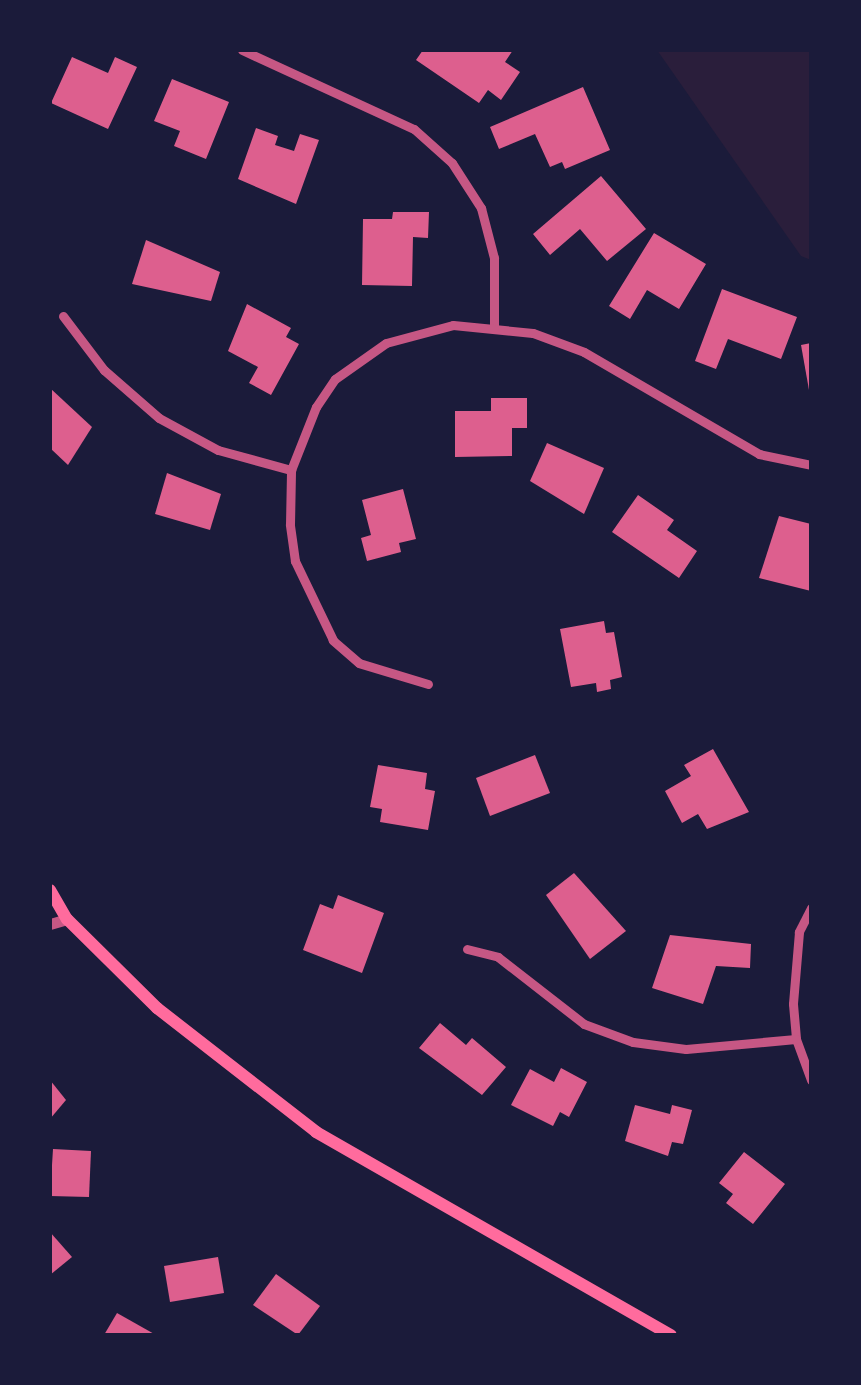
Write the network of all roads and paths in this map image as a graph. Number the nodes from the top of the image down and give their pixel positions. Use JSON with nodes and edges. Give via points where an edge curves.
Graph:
{"nodes":[{"id":1,"x":242,"y":50,"type":"edge"},
{"id":2,"x":63,"y":316,"type":"dead end"},
{"id":3,"x":494,"y":326,"type":"junction"},
{"id":4,"x":811,"y":466,"type":"edge"},
{"id":5,"x":291,"y":470,"type":"junction"},
{"id":6,"x":428,"y":684,"type":"dead end"},
{"id":7,"x":50,"y":890,"type":"edge"},
{"id":8,"x":811,"y":908,"type":"edge"},
{"id":9,"x":67,"y":919,"type":"junction"},
{"id":10,"x":50,"y":924,"type":"edge"},
{"id":11,"x":467,"y":949,"type":"dead end"},
{"id":12,"x":796,"y":1039,"type":"junction"},
{"id":13,"x":811,"y":1080,"type":"edge"},
{"id":14,"x":670,"y":1335,"type":"edge"}],
"edges":[{"from":1,"to":3,"type":"street","via":[[414,129],[452,162],[480,208],[494,258]]},
{"from":2,"to":5,"type":"street","via":[[104,370],[159,418],[218,450]]},
{"from":3,"to":4,"type":"street","via":[[584,352],[722,435],[760,454]]},
{"from":3,"to":5,"type":"street","via":[[418,330],[359,358],[316,408]]},
{"from":5,"to":6,"type":"street","via":[[295,562],[319,618],[359,663]]},
{"from":7,"to":9,"type":"main road"},
{"from":8,"to":12,"type":"street","via":[[794,966]]},
{"from":9,"to":10,"type":"street"},
{"from":9,"to":14,"type":"main road","via":[[186,1034],[316,1132]]},
{"from":11,"to":12,"type":"street","via":[[498,957],[584,1024],[633,1042],[686,1049]]},
{"from":12,"to":13,"type":"street"}]}
